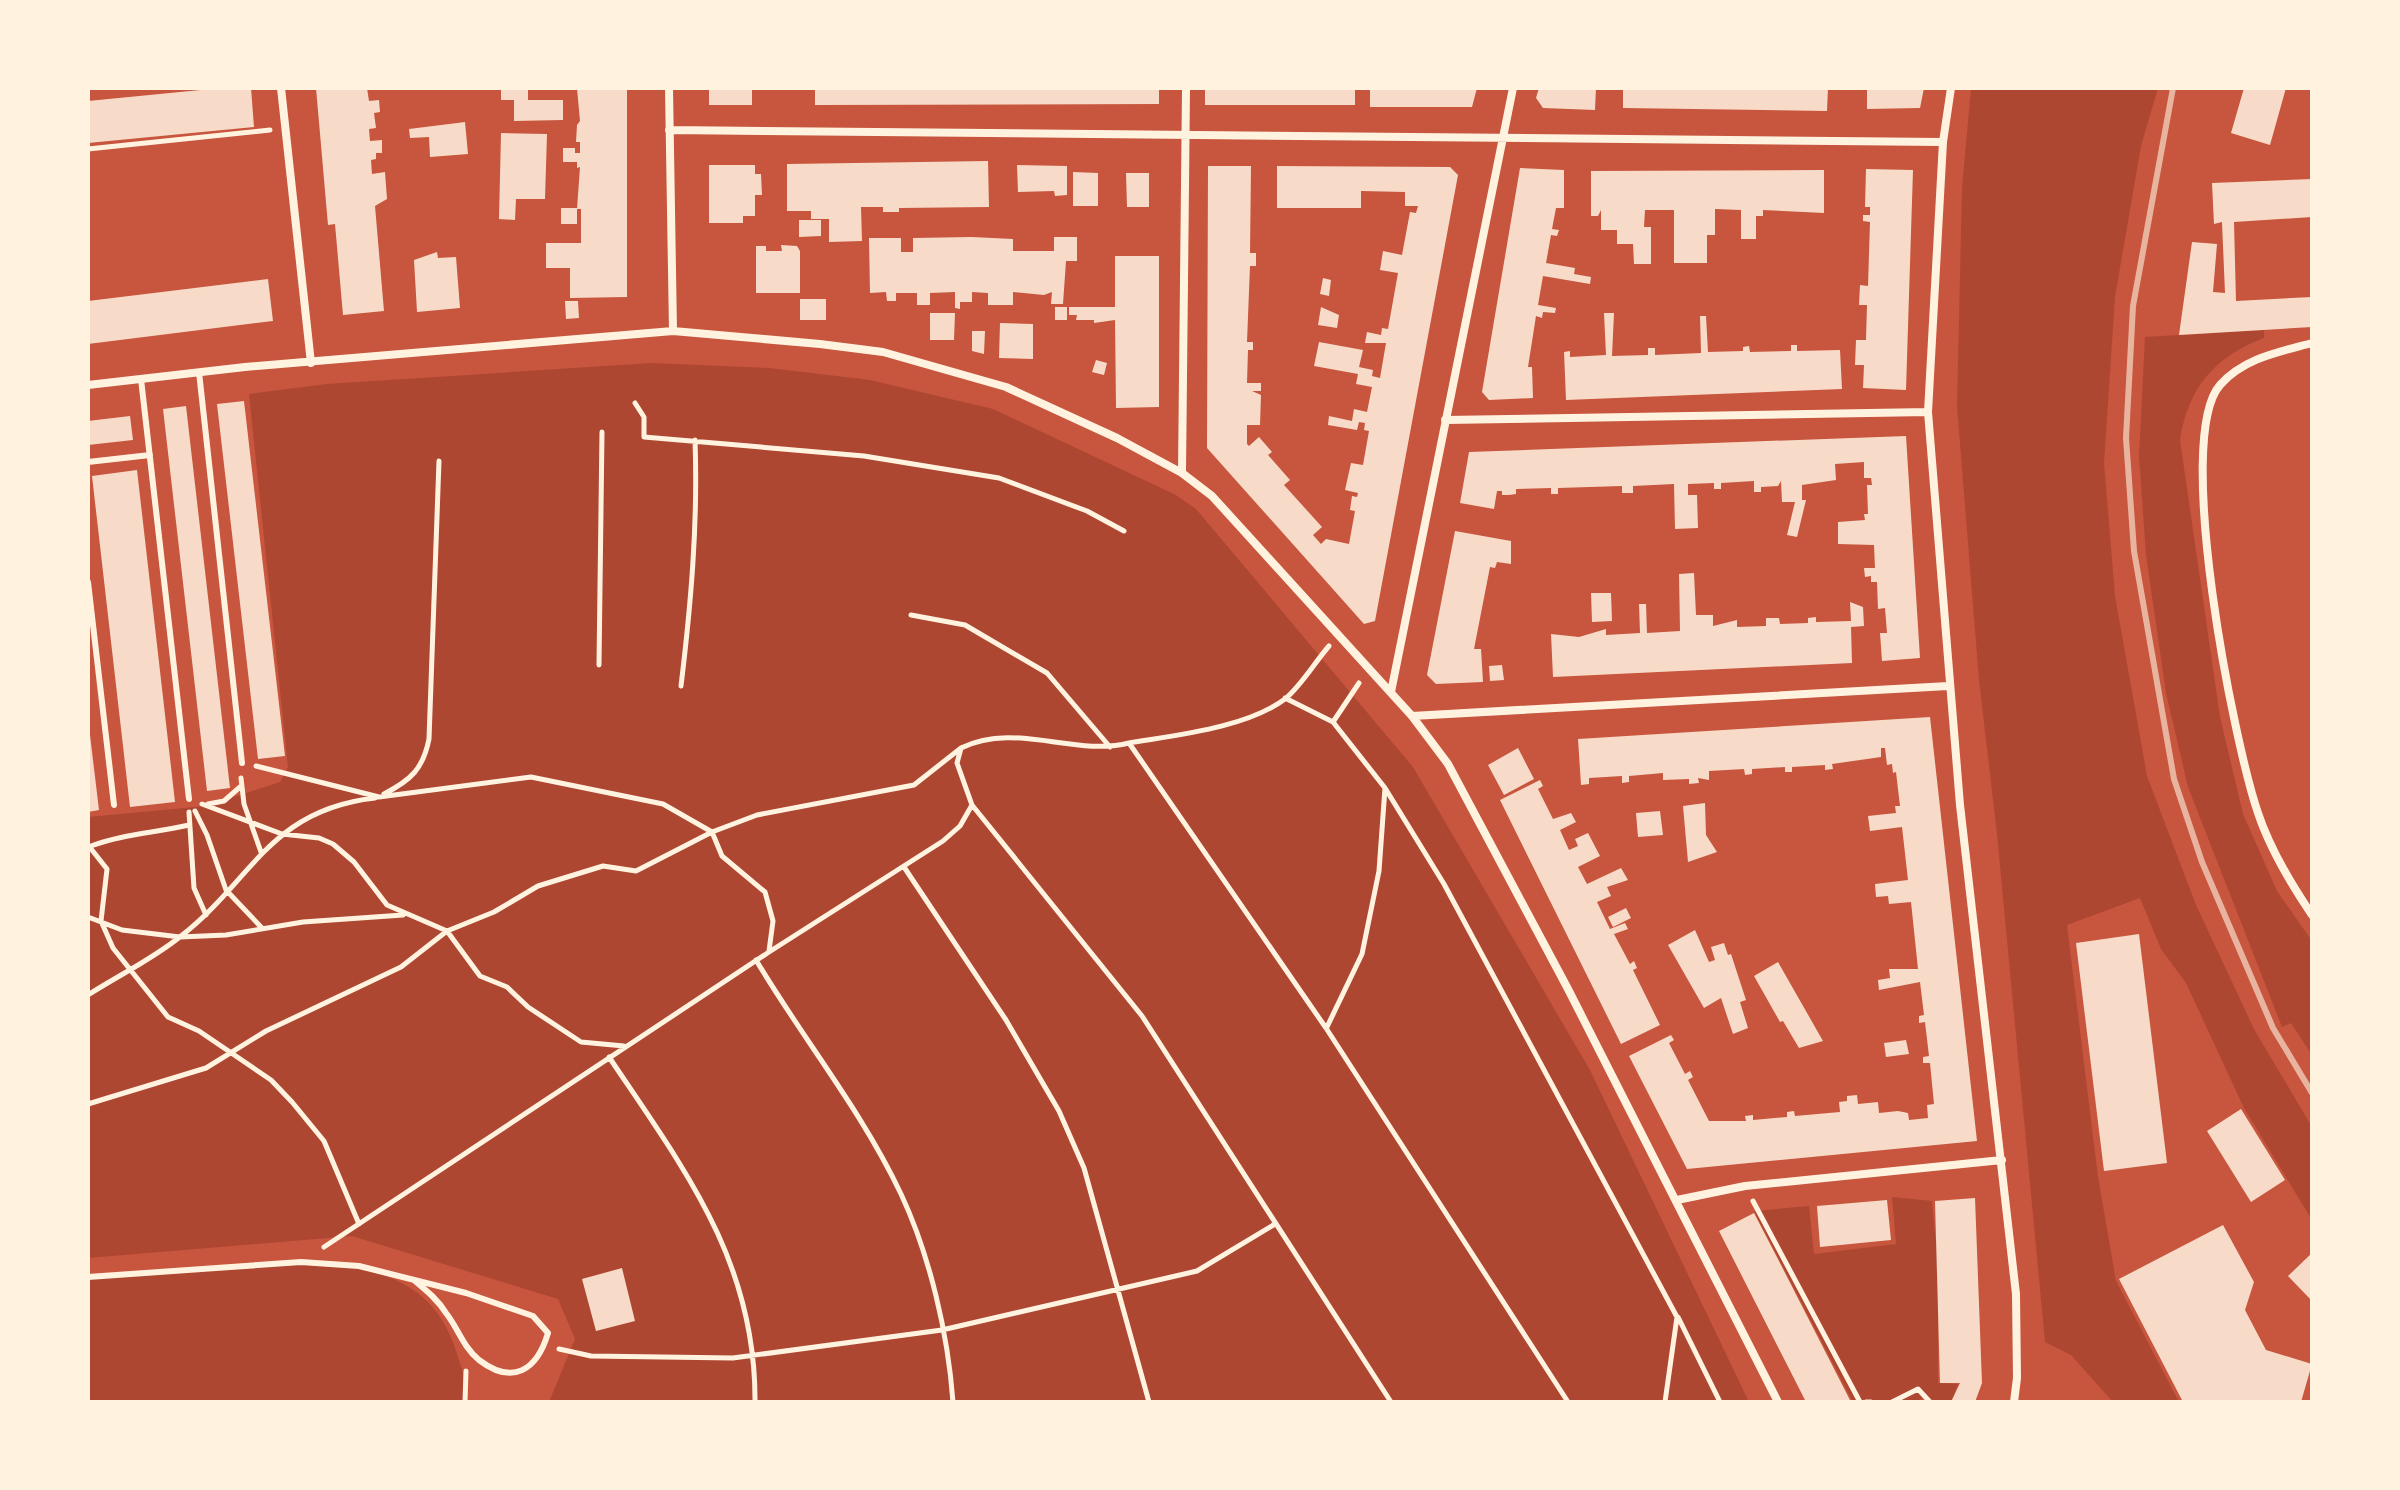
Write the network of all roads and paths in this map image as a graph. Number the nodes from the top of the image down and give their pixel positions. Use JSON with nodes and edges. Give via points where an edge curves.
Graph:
{"nodes":[{"id":1,"x":281,"y":88,"type":"edge"},
{"id":2,"x":669,"y":88,"type":"edge"},
{"id":3,"x":1186,"y":88,"type":"edge"},
{"id":4,"x":1513,"y":88,"type":"edge"},
{"id":5,"x":1951,"y":88,"type":"edge"},
{"id":6,"x":284,"y":128,"type":"junction"},
{"id":7,"x":669,"y":130,"type":"junction"},
{"id":8,"x":1185,"y":136,"type":"junction"},
{"id":9,"x":1501,"y":139,"type":"junction"},
{"id":10,"x":1943,"y":142,"type":"junction"},
{"id":11,"x":88,"y":149,"type":"edge"},
{"id":12,"x":673,"y":331,"type":"junction"},
{"id":13,"x":2312,"y":343,"type":"edge"},
{"id":14,"x":311,"y":363,"type":"junction"},
{"id":15,"x":199,"y":372,"type":"junction"},
{"id":16,"x":141,"y":379,"type":"junction"},
{"id":17,"x":88,"y":385,"type":"edge"},
{"id":18,"x":635,"y":403,"type":"dead end"},
{"id":19,"x":1928,"y":412,"type":"junction"},
{"id":20,"x":1445,"y":420,"type":"junction"},
{"id":21,"x":602,"y":432,"type":"dead end"},
{"id":22,"x":695,"y":440,"type":"junction"},
{"id":23,"x":150,"y":455,"type":"junction"},
{"id":24,"x":439,"y":461,"type":"dead end"},
{"id":25,"x":88,"y":462,"type":"edge"},
{"id":26,"x":1182,"y":473,"type":"junction"},
{"id":27,"x":1124,"y":531,"type":"dead end"},
{"id":28,"x":88,"y":582,"type":"edge"},
{"id":29,"x":911,"y":615,"type":"dead end"},
{"id":30,"x":1339,"y":635,"type":"junction"},
{"id":31,"x":599,"y":665,"type":"dead end"},
{"id":32,"x":1369,"y":668,"type":"junction"},
{"id":33,"x":681,"y":686,"type":"dead end"},
{"id":34,"x":1948,"y":686,"type":"junction"},
{"id":35,"x":1391,"y":692,"type":"junction"},
{"id":36,"x":1285,"y":698,"type":"junction"},
{"id":37,"x":1412,"y":716,"type":"junction"},
{"id":38,"x":1333,"y":722,"type":"junction"},
{"id":39,"x":1129,"y":743,"type":"junction"},
{"id":40,"x":961,"y":748,"type":"junction"},
{"id":41,"x":1111,"y":748,"type":"junction"},
{"id":42,"x":242,"y":763,"type":"junction"},
{"id":43,"x":241,"y":786,"type":"junction"},
{"id":44,"x":1385,"y":788,"type":"junction"},
{"id":45,"x":379,"y":797,"type":"junction"},
{"id":46,"x":189,"y":799,"type":"junction"},
{"id":47,"x":204,"y":804,"type":"junction"},
{"id":48,"x":114,"y":805,"type":"dead end"},
{"id":49,"x":972,"y":805,"type":"junction"},
{"id":50,"x":251,"y":822,"type":"junction"},
{"id":51,"x":189,"y":825,"type":"junction"},
{"id":52,"x":712,"y":832,"type":"junction"},
{"id":53,"x":282,"y":834,"type":"junction"},
{"id":54,"x":89,"y":846,"type":"edge"},
{"id":55,"x":261,"y":852,"type":"junction"},
{"id":56,"x":903,"y":867,"type":"junction"},
{"id":57,"x":226,"y":890,"type":"junction"},
{"id":58,"x":206,"y":915,"type":"junction"},
{"id":59,"x":406,"y":915,"type":"junction"},
{"id":60,"x":2312,"y":915,"type":"edge"},
{"id":61,"x":88,"y":917,"type":"edge"},
{"id":62,"x":101,"y":921,"type":"junction"},
{"id":63,"x":261,"y":927,"type":"junction"},
{"id":64,"x":447,"y":931,"type":"junction"},
{"id":65,"x":180,"y":937,"type":"junction"},
{"id":66,"x":769,"y":952,"type":"junction"},
{"id":67,"x":756,"y":960,"type":"junction"},
{"id":68,"x":132,"y":968,"type":"junction"},
{"id":69,"x":88,"y":995,"type":"edge"},
{"id":70,"x":1326,"y":1028,"type":"junction"},
{"id":71,"x":625,"y":1046,"type":"junction"},
{"id":72,"x":232,"y":1054,"type":"junction"},
{"id":73,"x":609,"y":1057,"type":"junction"},
{"id":74,"x":88,"y":1104,"type":"edge"},
{"id":75,"x":2002,"y":1160,"type":"junction"},
{"id":76,"x":1745,"y":1186,"type":"junction"},
{"id":77,"x":1677,"y":1200,"type":"junction"},
{"id":78,"x":359,"y":1224,"type":"junction"},
{"id":79,"x":1275,"y":1224,"type":"junction"},
{"id":80,"x":301,"y":1262,"type":"junction"},
{"id":81,"x":88,"y":1277,"type":"edge"},
{"id":82,"x":415,"y":1281,"type":"junction"},
{"id":83,"x":1120,"y":1289,"type":"junction"},
{"id":84,"x":1677,"y":1317,"type":"junction"},
{"id":85,"x":942,"y":1330,"type":"junction"},
{"id":86,"x":544,"y":1345,"type":"junction"},
{"id":87,"x":753,"y":1356,"type":"junction"},
{"id":88,"x":953,"y":1401,"type":"edge"},
{"id":89,"x":755,"y":1402,"type":"edge"},
{"id":90,"x":1149,"y":1402,"type":"edge"},
{"id":91,"x":1391,"y":1402,"type":"edge"},
{"id":92,"x":1568,"y":1402,"type":"edge"},
{"id":93,"x":1665,"y":1402,"type":"edge"},
{"id":94,"x":1720,"y":1402,"type":"edge"},
{"id":95,"x":1778,"y":1402,"type":"edge"},
{"id":96,"x":1860,"y":1402,"type":"edge"},
{"id":97,"x":1892,"y":1402,"type":"edge"},
{"id":98,"x":1930,"y":1402,"type":"edge"},
{"id":99,"x":2014,"y":1402,"type":"edge"}],
"edges":[{"from":1,"to":6,"type":"street"},
{"from":2,"to":7,"type":"street"},
{"from":3,"to":8,"type":"street"},
{"from":4,"to":9,"type":"street"},
{"from":5,"to":10,"type":"street"},
{"from":6,"to":11,"type":"path"},
{"from":6,"to":14,"type":"street"},
{"from":7,"to":8,"type":"street"},
{"from":7,"to":12,"type":"street"},
{"from":8,"to":9,"type":"street"},
{"from":8,"to":26,"type":"street"},
{"from":9,"to":10,"type":"street"},
{"from":9,"to":20,"type":"street"},
{"from":10,"to":19,"type":"street"},
{"from":12,"to":14,"type":"street"},
{"from":12,"to":26,"type":"street","via":[[883,352],[944,367],[1006,387]]},
{"from":13,"to":60,"type":"street","via":[[2260,356],[2219,386],[2205,415],[2202,444],[2207,533],[2229,699],[2258,814]]},
{"from":14,"to":15,"type":"street"},
{"from":15,"to":16,"type":"street"},
{"from":15,"to":42,"type":"lane"},
{"from":16,"to":17,"type":"street"},
{"from":16,"to":23,"type":"lane"},
{"from":18,"to":22,"type":"path","via":[[644,417],[644,437]]},
{"from":19,"to":20,"type":"street"},
{"from":19,"to":34,"type":"street"},
{"from":20,"to":35,"type":"street"},
{"from":21,"to":31,"type":"path"},
{"from":22,"to":27,"type":"path","via":[[864,456],[999,478]]},
{"from":22,"to":33,"type":"path","via":[[698,507]]},
{"from":23,"to":25,"type":"lane"},
{"from":23,"to":46,"type":"lane"},
{"from":24,"to":45,"type":"path","via":[[429,739],[424,762],[409,781]]},
{"from":26,"to":30,"type":"street","via":[[1212,496]]},
{"from":28,"to":48,"type":"lane"},
{"from":29,"to":41,"type":"path","via":[[965,625],[1047,673]]},
{"from":30,"to":32,"type":"street"},
{"from":30,"to":36,"type":"path"},
{"from":32,"to":35,"type":"street"},
{"from":32,"to":38,"type":"path"},
{"from":34,"to":37,"type":"street"},
{"from":34,"to":75,"type":"street"},
{"from":35,"to":37,"type":"street"},
{"from":36,"to":38,"type":"path"},
{"from":36,"to":39,"type":"path","via":[[1253,715]]},
{"from":37,"to":77,"type":"street","via":[[1448,764]]},
{"from":38,"to":44,"type":"path"},
{"from":39,"to":41,"type":"path"},
{"from":39,"to":70,"type":"path"},
{"from":40,"to":41,"type":"path","via":[[980,739],[1015,737]]},
{"from":40,"to":49,"type":"path","via":[[957,763]]},
{"from":40,"to":52,"type":"path","via":[[914,785],[757,815]]},
{"from":42,"to":43,"type":"path"},
{"from":42,"to":45,"type":"path"},
{"from":43,"to":47,"type":"path","via":[[224,801]]},
{"from":43,"to":50,"type":"path"},
{"from":44,"to":70,"type":"path","via":[[1379,871],[1362,954]]},
{"from":44,"to":84,"type":"path","via":[[1444,884]]},
{"from":45,"to":52,"type":"path","via":[[531,777],[663,804]]},
{"from":45,"to":53,"type":"path","via":[[347,801]]},
{"from":46,"to":47,"type":"path"},
{"from":46,"to":51,"type":"path"},
{"from":46,"to":57,"type":"path"},
{"from":47,"to":50,"type":"path"},
{"from":49,"to":56,"type":"path","via":[[960,826]]},
{"from":49,"to":79,"type":"path","via":[[1142,1016]]},
{"from":50,"to":53,"type":"path"},
{"from":50,"to":55,"type":"path"},
{"from":51,"to":54,"type":"path","via":[[121,835]]},
{"from":51,"to":58,"type":"path","via":[[194,888]]},
{"from":52,"to":64,"type":"path","via":[[636,871],[603,866],[538,886]]},
{"from":52,"to":66,"type":"path","via":[[722,856],[765,892],[773,921]]},
{"from":53,"to":55,"type":"path"},
{"from":53,"to":59,"type":"path","via":[[333,844],[387,905]]},
{"from":54,"to":62,"type":"path","via":[[107,869]]},
{"from":55,"to":57,"type":"path"},
{"from":56,"to":66,"type":"path"},
{"from":56,"to":83,"type":"path","via":[[1006,1020],[1059,1111],[1084,1168]]},
{"from":57,"to":58,"type":"path"},
{"from":57,"to":63,"type":"path"},
{"from":58,"to":65,"type":"path"},
{"from":59,"to":63,"type":"path"},
{"from":59,"to":64,"type":"path"},
{"from":61,"to":62,"type":"path"},
{"from":62,"to":65,"type":"path","via":[[122,930]]},
{"from":62,"to":68,"type":"path","via":[[113,948]]},
{"from":63,"to":65,"type":"path"},
{"from":64,"to":71,"type":"path","via":[[480,976],[507,987],[581,1042]]},
{"from":64,"to":72,"type":"path","via":[[401,967],[266,1031]]},
{"from":65,"to":68,"type":"path"},
{"from":66,"to":67,"type":"path"},
{"from":67,"to":71,"type":"path"},
{"from":67,"to":85,"type":"path","via":[[861,1121],[903,1197]]},
{"from":68,"to":69,"type":"path"},
{"from":68,"to":72,"type":"path","via":[[168,1017]]},
{"from":70,"to":92,"type":"path"},
{"from":71,"to":73,"type":"path"},
{"from":72,"to":74,"type":"path","via":[[164,1083]]},
{"from":72,"to":78,"type":"path","via":[[271,1080],[324,1141]]},
{"from":73,"to":78,"type":"path"},
{"from":73,"to":87,"type":"path","via":[[707,1207],[735,1268]]},
{"from":75,"to":76,"type":"street"},
{"from":75,"to":99,"type":"street","via":[[2017,1322]]},
{"from":76,"to":77,"type":"street"},
{"from":76,"to":96,"type":"path"},
{"from":77,"to":95,"type":"street"},
{"from":78,"to":80,"type":"path"},
{"from":79,"to":83,"type":"path","via":[[1197,1271]]},
{"from":79,"to":91,"type":"path"},
{"from":80,"to":81,"type":"lane"},
{"from":80,"to":82,"type":"lane","via":[[359,1266]]},
{"from":82,"to":86,"type":"lane","via":[[533,1316],[548,1333]]},
{"from":82,"to":86,"type":"lane","via":[[441,1305],[479,1360],[508,1374],[525,1370]]},
{"from":83,"to":85,"type":"path"},
{"from":83,"to":90,"type":"path"},
{"from":84,"to":93,"type":"path"},
{"from":84,"to":94,"type":"path"},
{"from":85,"to":87,"type":"path"},
{"from":85,"to":88,"type":"path"},
{"from":86,"to":87,"type":"path","via":[[591,1356],[661,1360]]},
{"from":87,"to":89,"type":"path"},
{"from":97,"to":98,"type":"path","via":[[1918,1389]]}]}
